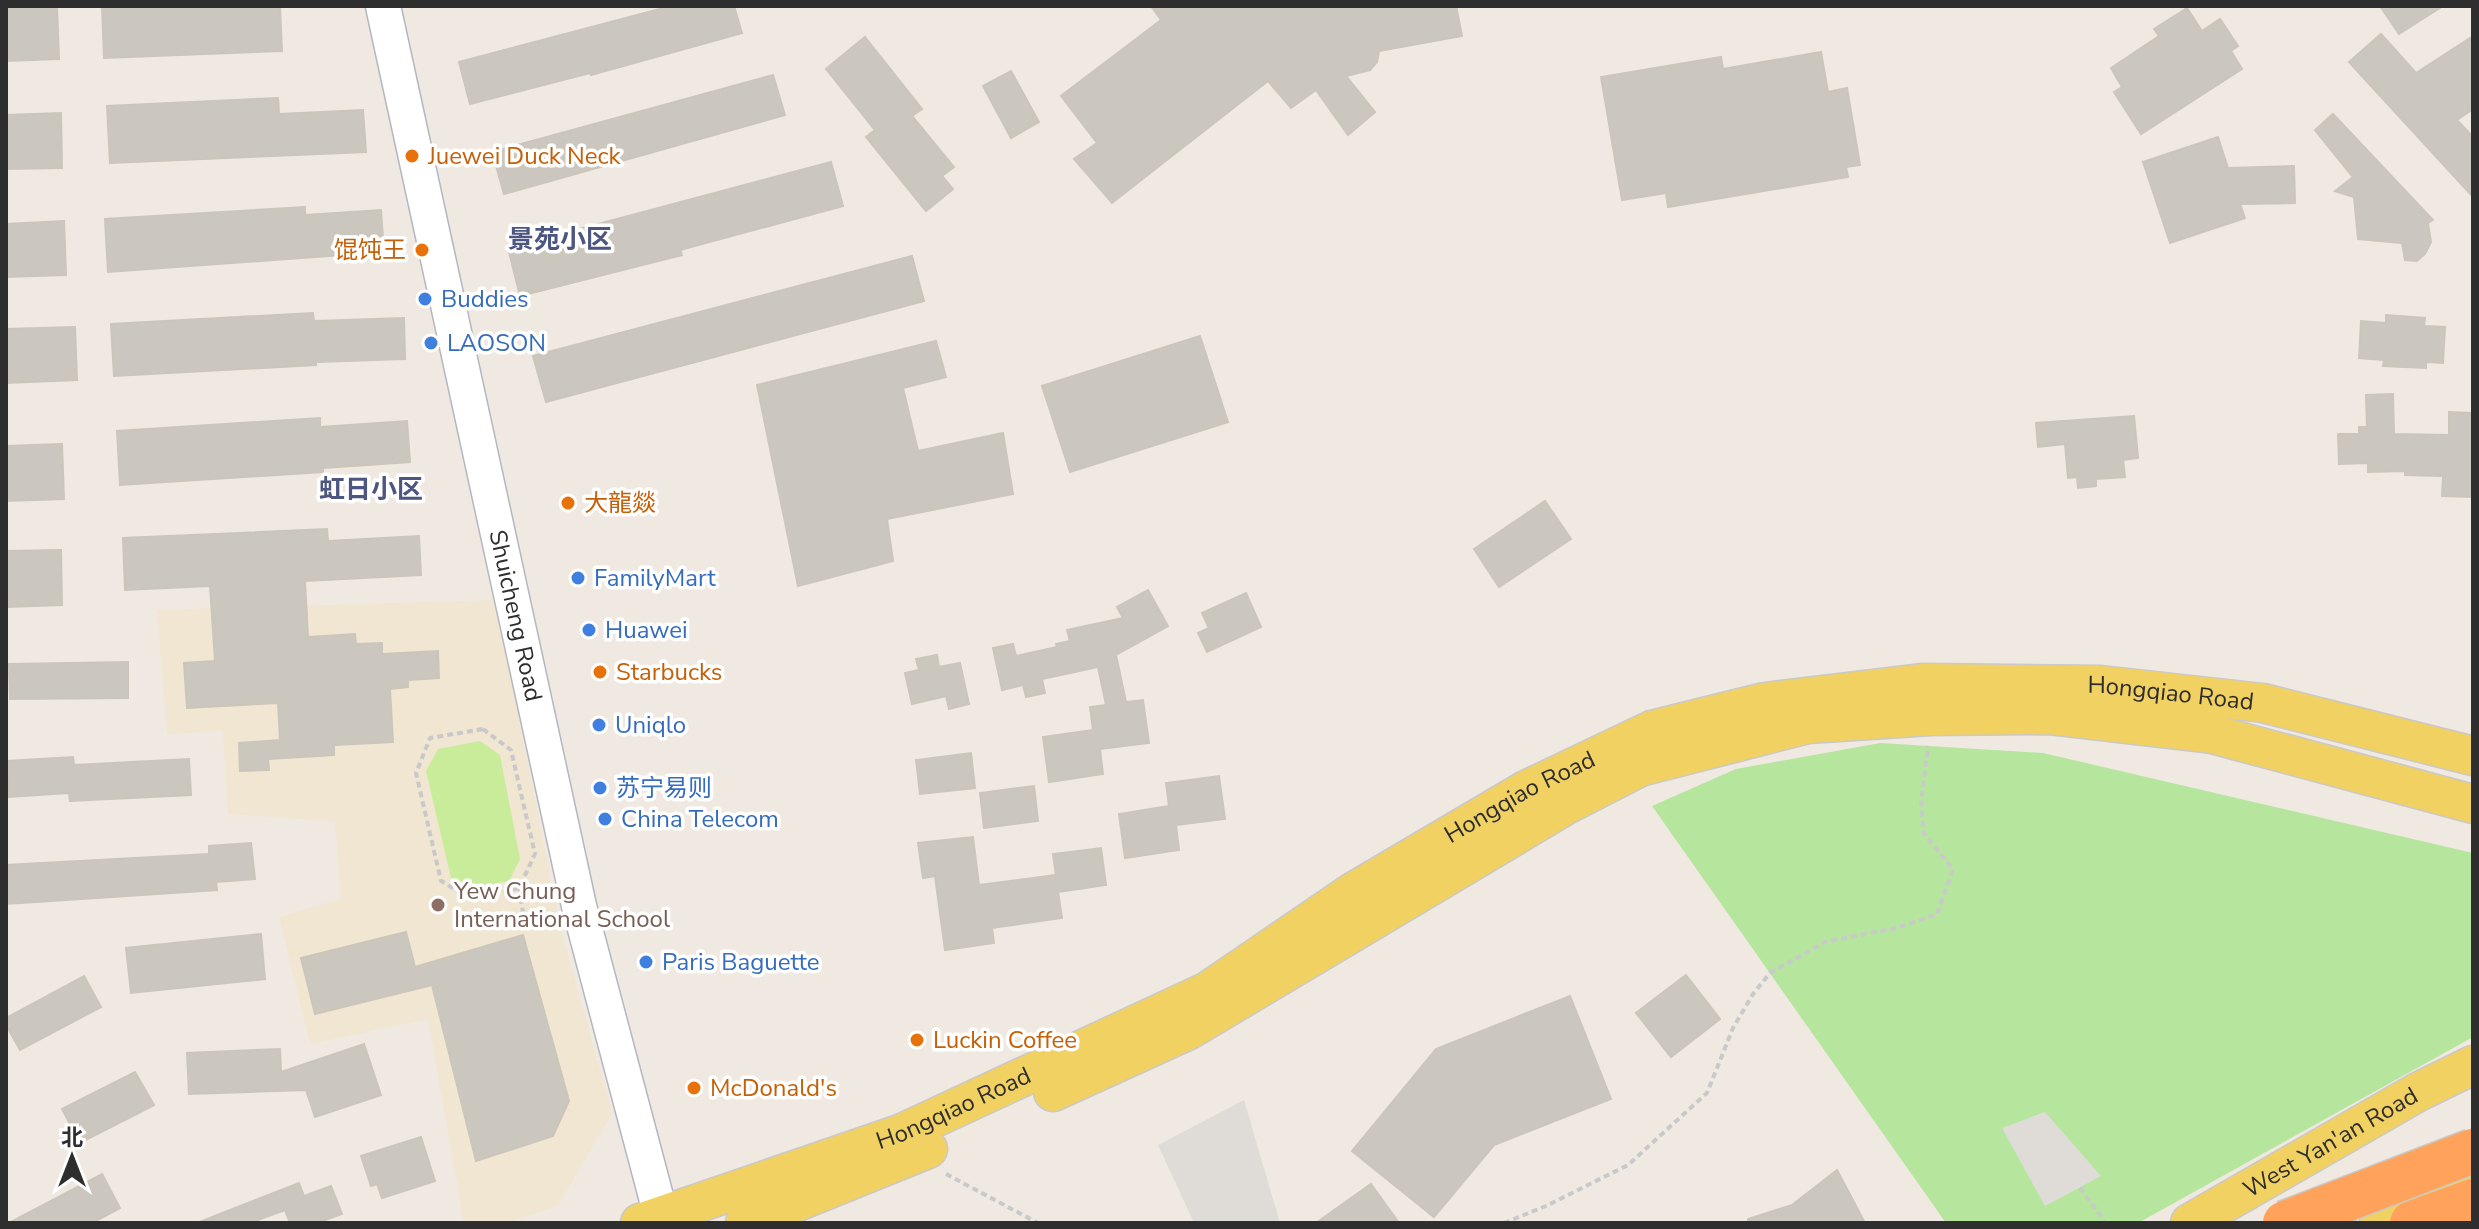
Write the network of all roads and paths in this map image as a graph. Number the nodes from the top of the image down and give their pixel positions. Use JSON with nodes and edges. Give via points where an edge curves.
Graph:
{"nodes":[{"id":1,"x":383,"y":6,"type":"edge"},
{"id":2,"x":1931,"y":716,"type":"junction"},
{"id":3,"x":2473,"y":756,"type":"edge"},
{"id":4,"x":2473,"y":804,"type":"edge"},
{"id":5,"x":441,"y":881,"type":"joint"},
{"id":6,"x":2473,"y":1065,"type":"edge"},
{"id":7,"x":2473,"y":1142,"type":"edge"},
{"id":8,"x":2473,"y":1151,"type":"edge"},
{"id":9,"x":912,"y":1156,"type":"junction"},
{"id":10,"x":2473,"y":1172,"type":"edge"},
{"id":11,"x":2080,"y":1188,"type":"dead end"},
{"id":12,"x":2473,"y":1201,"type":"edge"},
{"id":13,"x":655,"y":1221,"type":"edge"},
{"id":14,"x":745,"y":1223,"type":"edge"},
{"id":15,"x":1038,"y":1223,"type":"edge"},
{"id":16,"x":1504,"y":1223,"type":"edge"},
{"id":17,"x":2106,"y":1223,"type":"edge"},
{"id":18,"x":2190,"y":1223,"type":"edge"},
{"id":19,"x":2285,"y":1223,"type":"edge"},
{"id":20,"x":2331,"y":1223,"type":"edge"},
{"id":21,"x":2379,"y":1223,"type":"edge"},
{"id":22,"x":2412,"y":1223,"type":"edge"}],
"edges":[{"from":1,"to":13,"type":"street","name":"Shuicheng Road","via":[[579,906]]},
{"from":2,"to":4,"type":"main road","name":"Hongqiao Road","via":[[2048,715],[2212,734]]},
{"from":2,"to":9,"type":"main road","name":"Hongqiao Road","via":[[1808,724],[1640,767],[1568,804],[1189,1030]]},
{"from":2,"to":16,"type":"path","via":[[1921,803],[1924,834],[1953,869],[1937,914],[1825,942],[1770,973],[1733,1028],[1707,1093],[1628,1165]]},
{"from":3,"to":13,"type":"main road","name":"Hongqiao Road","via":[[2263,703],[2101,685],[1922,683],[1765,702],[1652,730],[1526,790],[1353,892],[1208,991],[900,1134]]},
{"from":5,"to":5,"type":"path","via":[[416,773],[430,738],[483,729],[511,750],[535,854],[519,888],[473,900]]},
{"from":6,"to":18,"type":"main road","name":"West Yan'an Road"},
{"from":7,"to":20,"type":"main road"},
{"from":8,"to":19,"type":"highway","bridge":true},
{"from":9,"to":14,"type":"main road","name":"Hongqiao Road"},
{"from":9,"to":15,"type":"path"},
{"from":10,"to":21,"type":"main road"},
{"from":11,"to":17,"type":"path"},
{"from":12,"to":22,"type":"highway"}]}
